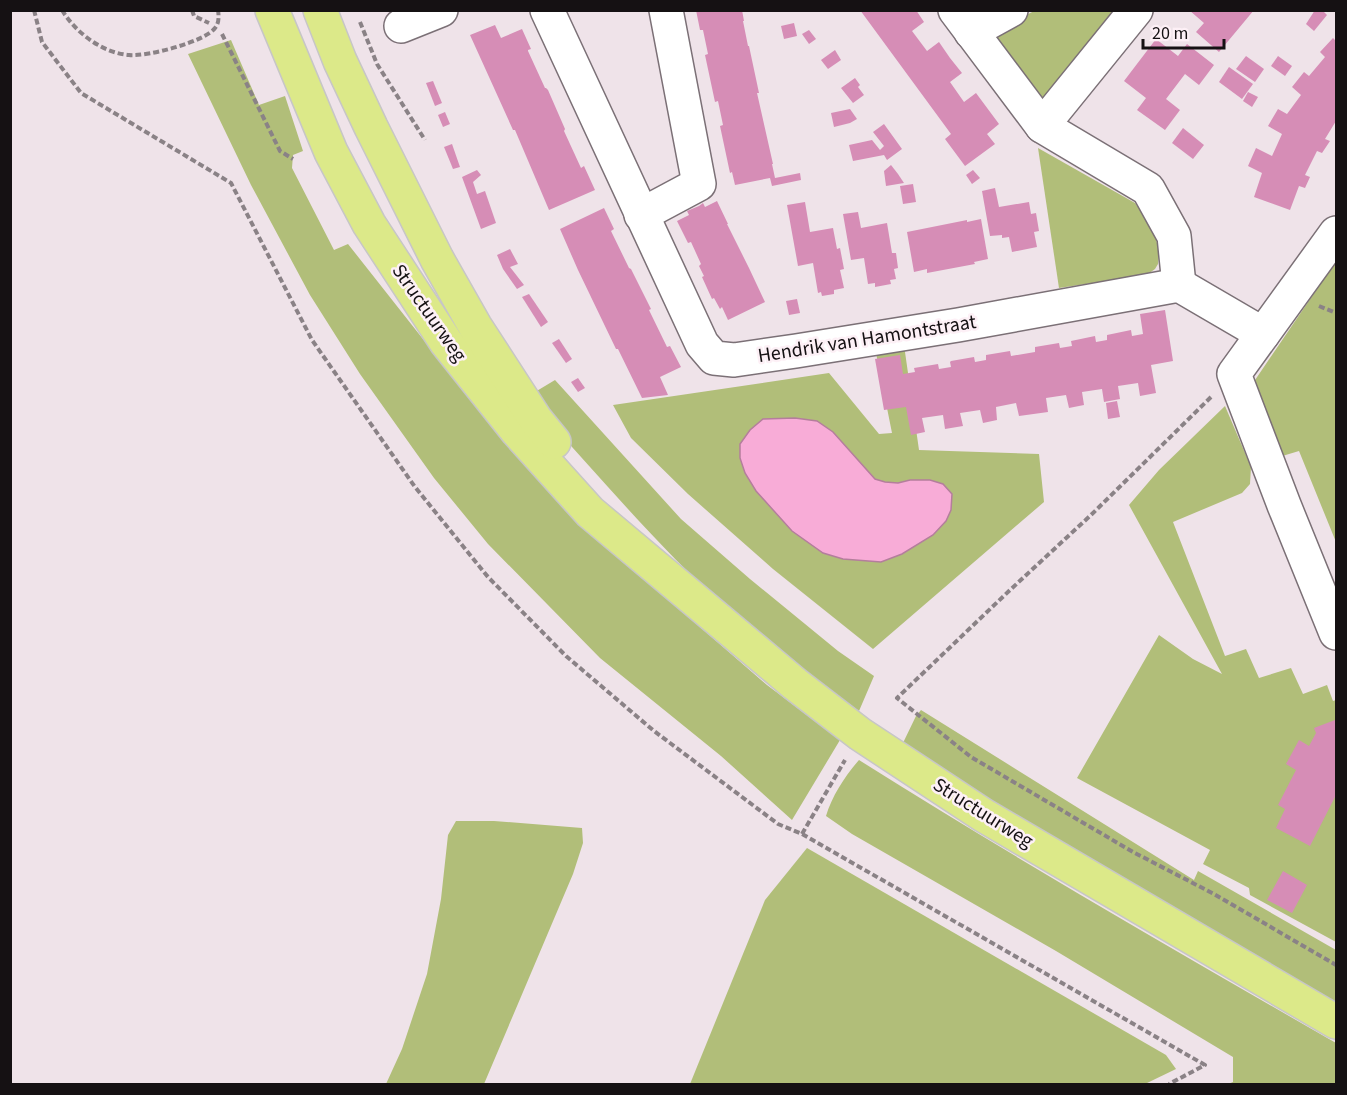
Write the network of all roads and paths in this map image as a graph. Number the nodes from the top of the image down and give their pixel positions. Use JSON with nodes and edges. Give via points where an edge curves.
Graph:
{"nodes":[{"id":1,"x":34,"y":10,"type":"edge"},
{"id":2,"x":62,"y":10,"type":"edge"},
{"id":3,"x":192,"y":10,"type":"edge"},
{"id":4,"x":218,"y":10,"type":"edge"},
{"id":5,"x":272,"y":10,"type":"edge"},
{"id":6,"x":320,"y":10,"type":"edge"},
{"id":7,"x":441,"y":10,"type":"edge"},
{"id":8,"x":547,"y":10,"type":"edge"},
{"id":9,"x":666,"y":10,"type":"edge"},
{"id":10,"x":1011,"y":10,"type":"edge"},
{"id":11,"x":1136,"y":10,"type":"edge"},
{"id":12,"x":963,"y":21,"type":"edge"},
{"id":13,"x":360,"y":22,"type":"dead end"},
{"id":14,"x":209,"y":23,"type":"dead end"},
{"id":15,"x":401,"y":26,"type":"dead end"},
{"id":16,"x":222,"y":34,"type":"dead end"},
{"id":17,"x":1042,"y":126,"type":"junction"},
{"id":18,"x":425,"y":140,"type":"dead end"},
{"id":19,"x":293,"y":159,"type":"dead end"},
{"id":20,"x":641,"y":215,"type":"junction"},
{"id":21,"x":1336,"y":233,"type":"edge"},
{"id":22,"x":1179,"y":285,"type":"junction"},
{"id":23,"x":1263,"y":334,"type":"junction"},
{"id":24,"x":1234,"y":374,"type":"junction"},
{"id":25,"x":656,"y":566,"type":"junction"},
{"id":26,"x":1336,"y":633,"type":"edge"},
{"id":27,"x":860,"y":734,"type":"junction"},
{"id":28,"x":802,"y":834,"type":"junction"},
{"id":29,"x":1336,"y":965,"type":"edge"},
{"id":30,"x":1336,"y":1022,"type":"edge"},
{"id":31,"x":1169,"y":1084,"type":"edge"}],
"edges":[{"from":1,"to":28,"type":"path","via":[[42,42],[81,93],[231,183],[312,340],[415,487],[488,577],[566,656],[654,731],[778,824]]},
{"from":2,"to":4,"type":"path","via":[[68,21],[96,43],[128,55],[151,54],[207,35],[218,23]]},
{"from":3,"to":14,"type":"path","via":[[194,16]]},
{"from":5,"to":25,"type":"main road","name":"Structuurweg","via":[[331,152],[369,224],[446,342],[517,431],[590,512]]},
{"from":6,"to":25,"type":"main road","name":"Structuurweg","via":[[387,160],[475,326],[536,420]]},
{"from":7,"to":15,"type":"street"},
{"from":8,"to":20,"type":"street","name":"Hendrik van Hamontstraat"},
{"from":9,"to":20,"type":"street","via":[[699,184]]},
{"from":10,"to":12,"type":"street"},
{"from":11,"to":17,"type":"street"},
{"from":12,"to":17,"type":"street"},
{"from":13,"to":18,"type":"path","via":[[377,64]]},
{"from":16,"to":19,"type":"path","via":[[280,151]]},
{"from":17,"to":22,"type":"street","via":[[1148,189],[1174,236]]},
{"from":20,"to":22,"type":"street","name":"Hendrik van Hamontstraat","via":[[702,344],[714,358],[734,360],[808,350]]},
{"from":21,"to":23,"type":"street"},
{"from":22,"to":23,"type":"street"},
{"from":23,"to":24,"type":"street"},
{"from":24,"to":26,"type":"street"},
{"from":24,"to":29,"type":"path","via":[[897,698],[971,757]]},
{"from":25,"to":27,"type":"main road","name":"Structuurweg"},
{"from":27,"to":28,"type":"path"},
{"from":27,"to":30,"type":"main road","name":"Structuurweg","via":[[983,815]]},
{"from":28,"to":31,"type":"path","via":[[1205,1065]]}]}
